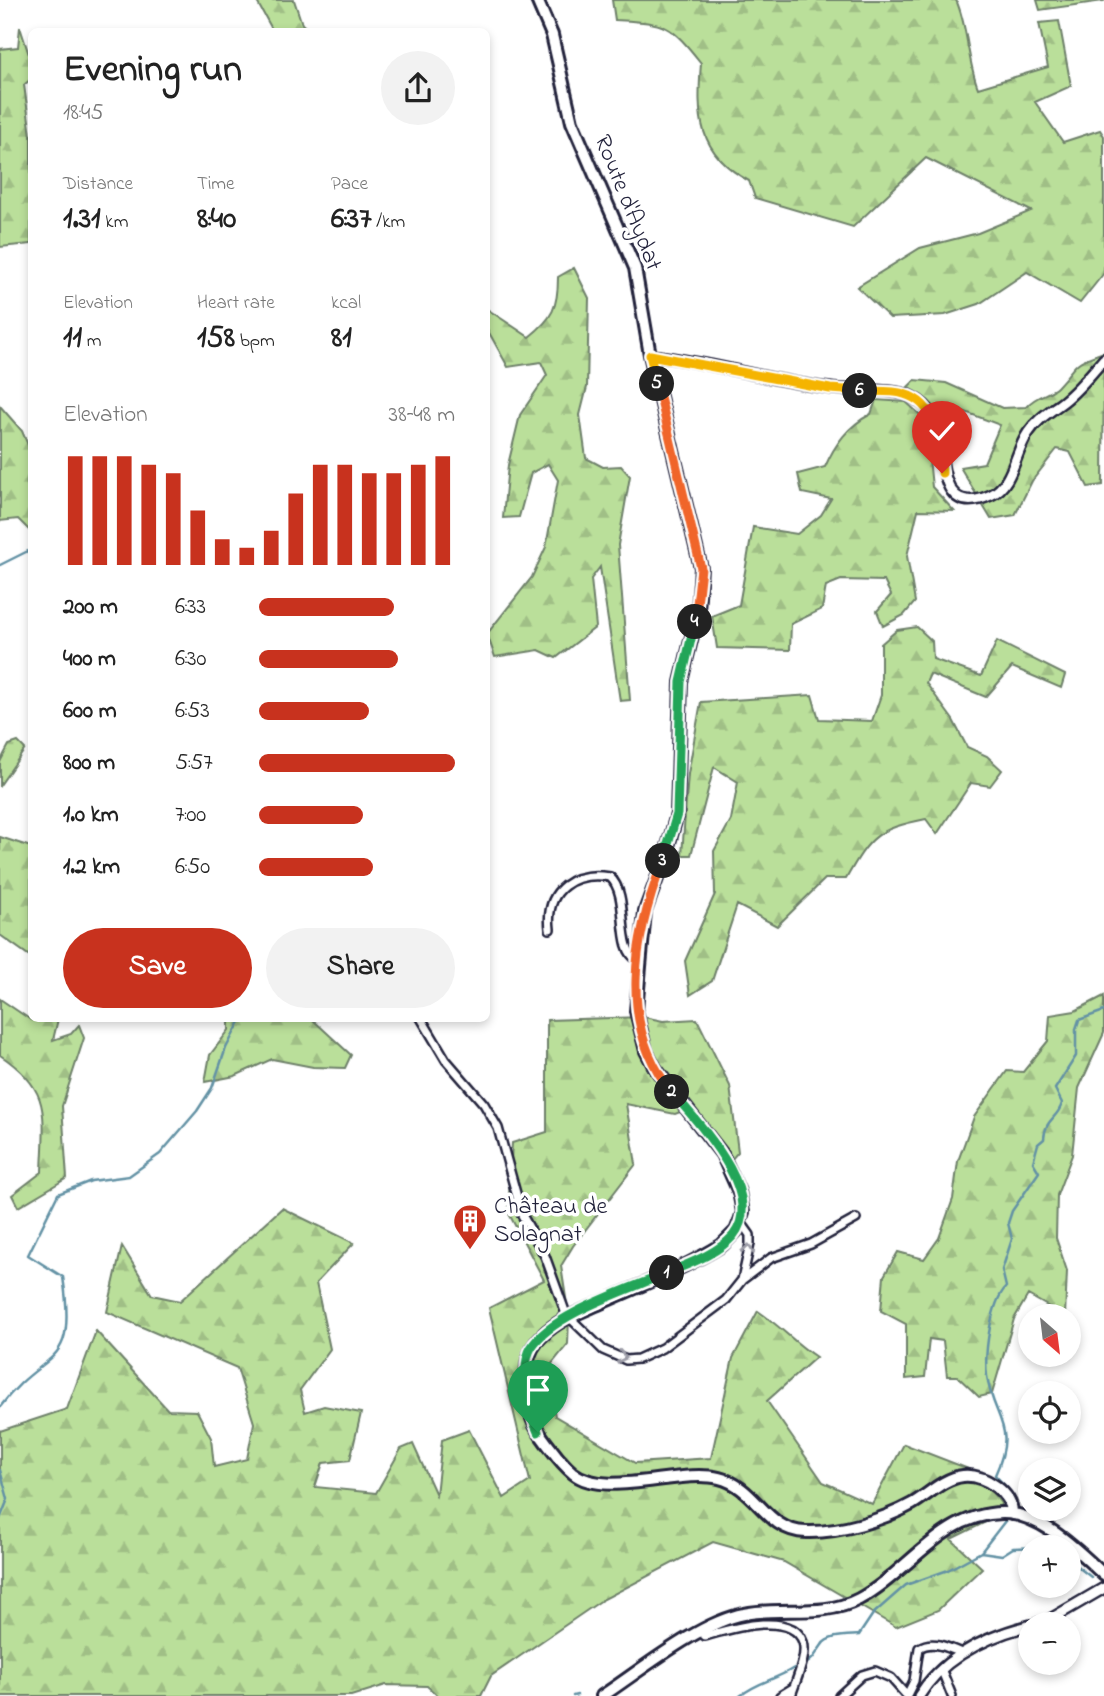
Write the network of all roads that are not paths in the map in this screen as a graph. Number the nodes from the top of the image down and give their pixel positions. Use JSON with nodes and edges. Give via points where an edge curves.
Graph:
{"nodes":[{"id":1,"x":537,"y":0,"type":"edge"},
{"id":2,"x":650,"y":355,"type":"junction"},
{"id":3,"x":1104,"y":359,"type":"edge"},
{"id":4,"x":550,"y":929,"type":"dead end"},
{"id":5,"x":638,"y":960,"type":"junction"},
{"id":6,"x":423,"y":1022,"type":"edge"},
{"id":7,"x":856,"y":1219,"type":"dead end"},
{"id":8,"x":740,"y":1221,"type":"junction"},
{"id":9,"x":742,"y":1280,"type":"junction"},
{"id":10,"x":569,"y":1317,"type":"junction"},
{"id":11,"x":1012,"y":1514,"type":"junction"},
{"id":12,"x":1104,"y":1575,"type":"edge"},
{"id":13,"x":1104,"y":1588,"type":"edge"},
{"id":14,"x":1063,"y":1612,"type":"edge"},
{"id":15,"x":1018,"y":1628,"type":"edge"},
{"id":16,"x":701,"y":1632,"type":"junction"},
{"id":17,"x":962,"y":1653,"type":"junction"},
{"id":18,"x":942,"y":1671,"type":"junction"},
{"id":19,"x":792,"y":1692,"type":"edge"},
{"id":20,"x":602,"y":1696,"type":"edge"},
{"id":21,"x":780,"y":1696,"type":"edge"},
{"id":22,"x":839,"y":1696,"type":"edge"},
{"id":23,"x":907,"y":1696,"type":"edge"},
{"id":24,"x":919,"y":1696,"type":"edge"},
{"id":25,"x":952,"y":1696,"type":"edge"}],
"edges":[{"from":1,"to":2,"type":"main road","name":"Route d'Aydat","via":[[552,35],[572,122],[635,268]]},
{"from":2,"to":3,"type":"street","via":[[830,389],[902,393],[914,398],[932,415],[949,489],[973,500],[997,493],[1028,432]]},
{"from":2,"to":5,"type":"main road","name":"Route d'Aydat","via":[[698,547],[701,588],[681,682],[677,814],[645,911]]},
{"from":4,"to":5,"type":"street","via":[[548,917],[562,885],[571,879],[610,877],[620,894],[627,950]]},
{"from":5,"to":8,"type":"main road","name":"Route d'Aydat","via":[[636,1011],[646,1051],[725,1161],[739,1192]]},
{"from":6,"to":10,"type":"street","via":[[498,1128],[522,1216],[545,1256]]},
{"from":7,"to":9,"type":"street","via":[[811,1244],[771,1258]]},
{"from":9,"to":8,"type":"street","one_way":true,"via":[[750,1239]]},
{"from":8,"to":10,"type":"main road","via":[[732,1237],[716,1249]]},
{"from":10,"to":9,"type":"street","one_way":true,"via":[[603,1350],[626,1360],[638,1359],[711,1313]]},
{"from":10,"to":11,"type":"main road","via":[[531,1348],[527,1374],[530,1411],[538,1432],[575,1475],[604,1483],[697,1476],[722,1479],[751,1495],[775,1524],[806,1532],[891,1513],[962,1476],[994,1486],[1010,1501]]},
{"from":11,"to":12,"type":"main road","via":[[1035,1521]]},
{"from":11,"to":16,"type":"main road","via":[[986,1514],[960,1523],[845,1606],[742,1614]]},
{"from":13,"to":14,"type":"street"},
{"from":15,"to":17,"type":"street","via":[[995,1634]]},
{"from":16,"to":19,"type":"street","via":[[705,1636],[747,1624],[794,1630],[804,1650]]},
{"from":16,"to":20,"type":"main road"},
{"from":17,"to":18,"type":"street"},
{"from":17,"to":23,"type":"street","via":[[939,1644],[919,1648]]},
{"from":18,"to":24,"type":"street"},
{"from":18,"to":25,"type":"street"},
{"from":19,"to":21,"type":"street"},
{"from":22,"to":23,"type":"street","via":[[862,1675],[875,1671],[891,1678]]}]}
